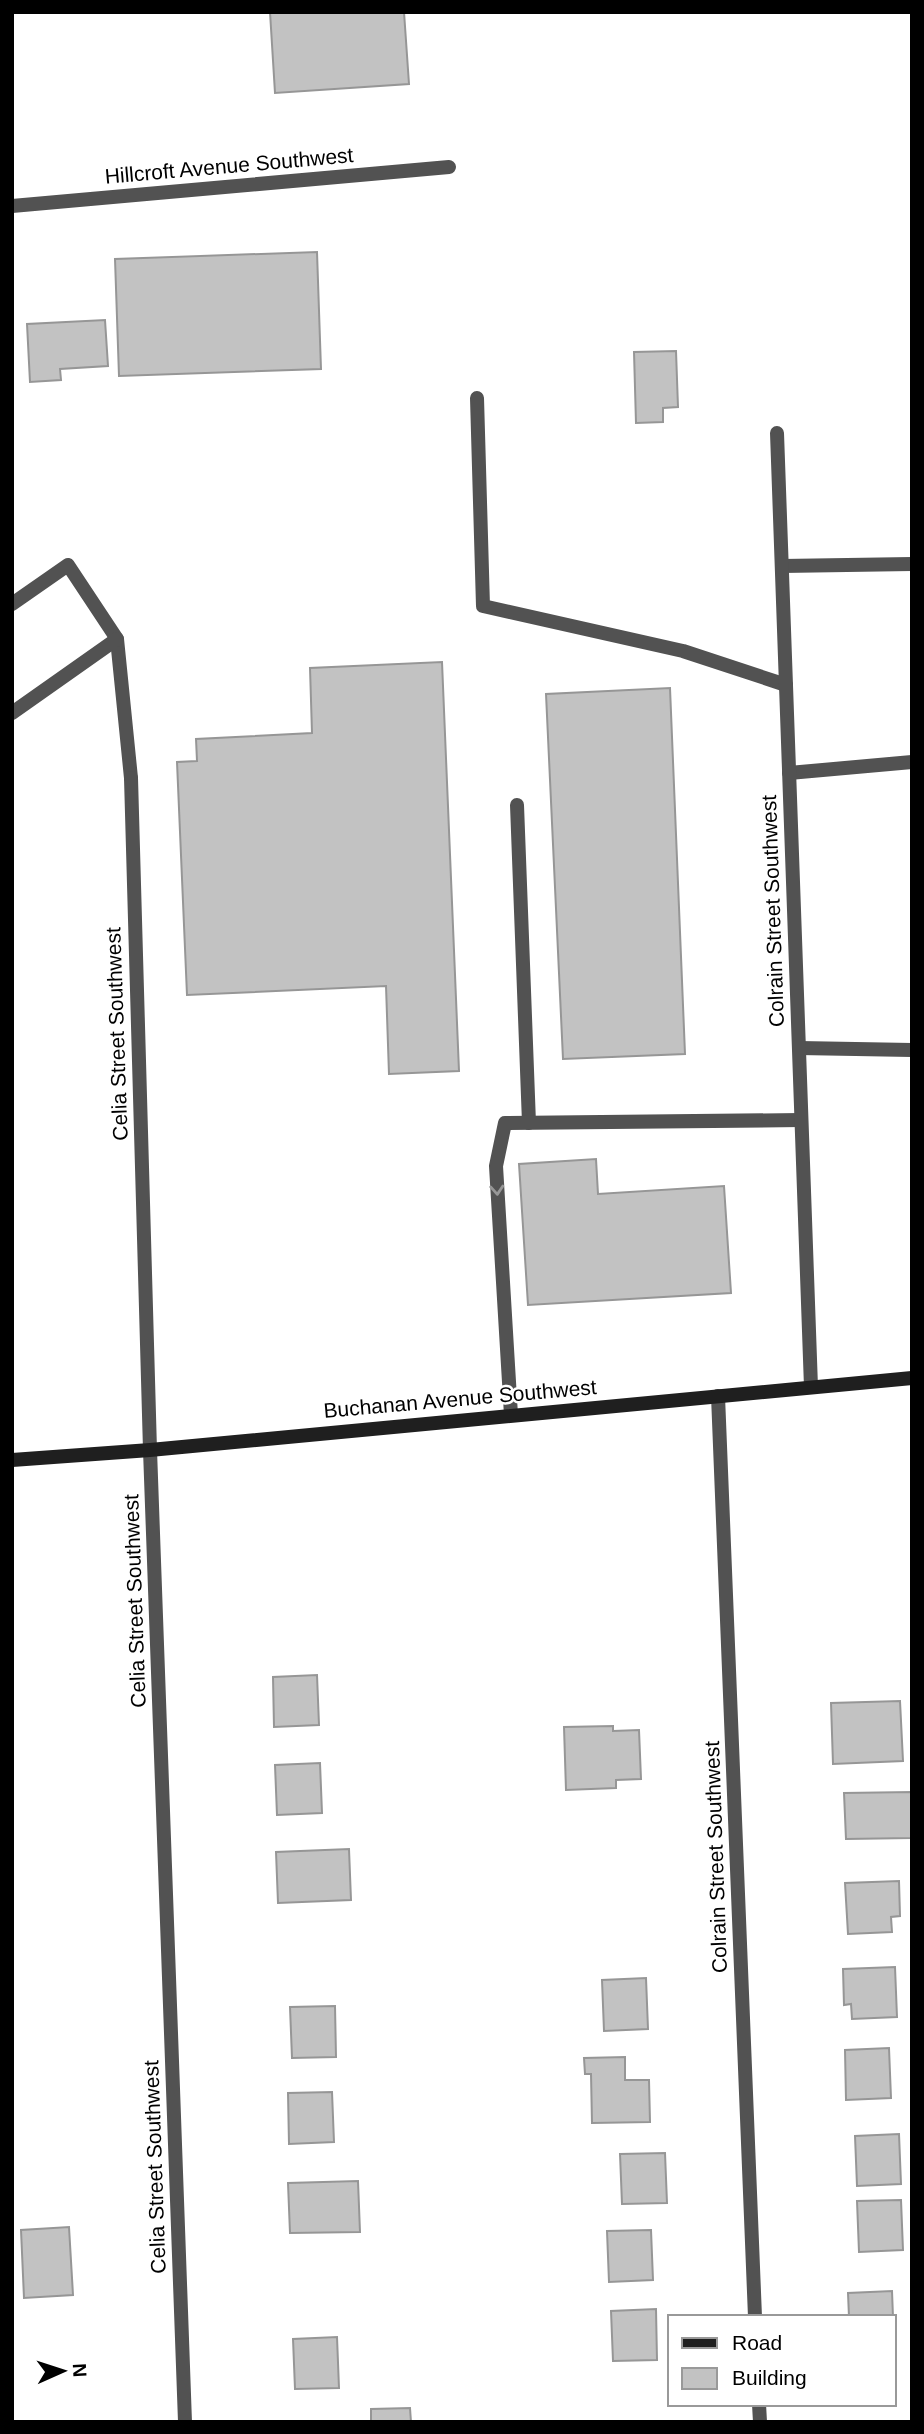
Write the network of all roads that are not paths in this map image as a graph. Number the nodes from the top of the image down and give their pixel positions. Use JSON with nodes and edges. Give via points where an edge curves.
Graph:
{"nodes":[{"id":1,"x":449,"y":167,"type":"dead end"},
{"id":2,"x":12,"y":206,"type":"edge"},
{"id":3,"x":477,"y":398,"type":"dead end"},
{"id":4,"x":777,"y":433,"type":"dead end"},
{"id":5,"x":912,"y":565,"type":"edge"},
{"id":6,"x":782,"y":566,"type":"junction"},
{"id":7,"x":12,"y":604,"type":"edge"},
{"id":8,"x":117,"y":639,"type":"junction"},
{"id":9,"x":786,"y":685,"type":"junction"},
{"id":10,"x":12,"y":713,"type":"edge"},
{"id":11,"x":912,"y":762,"type":"edge"},
{"id":12,"x":789,"y":773,"type":"junction"},
{"id":13,"x":517,"y":805,"type":"dead end"},
{"id":14,"x":799,"y":1048,"type":"junction"},
{"id":15,"x":912,"y":1049,"type":"edge"},
{"id":16,"x":801,"y":1121,"type":"junction"},
{"id":17,"x":529,"y":1123,"type":"junction"},
{"id":18,"x":912,"y":1378,"type":"edge"},
{"id":19,"x":811,"y":1387,"type":"junction"},
{"id":20,"x":719,"y":1396,"type":"junction"},
{"id":21,"x":511,"y":1415,"type":"junction"},
{"id":22,"x":150,"y":1450,"type":"junction"},
{"id":23,"x":12,"y":1460,"type":"edge"},
{"id":24,"x":755,"y":2315,"type":"edge"},
{"id":25,"x":185,"y":2422,"type":"edge"}],
"edges":[{"from":1,"to":2,"type":"street","name":"Hillcroft Avenue Southwest"},
{"from":3,"to":9,"type":"street","via":[[483,606],[683,651]]},
{"from":4,"to":6,"type":"street","name":"Colrain Street Southwest"},
{"from":5,"to":6,"type":"street"},
{"from":6,"to":9,"type":"street","name":"Colrain Street Southwest"},
{"from":7,"to":8,"type":"street","via":[[68,565]]},
{"from":8,"to":10,"type":"street"},
{"from":8,"to":22,"type":"street","name":"Celia Street Southwest","via":[[131,778]]},
{"from":9,"to":12,"type":"street","name":"Colrain Street Southwest"},
{"from":11,"to":12,"type":"street"},
{"from":12,"to":14,"type":"street","name":"Colrain Street Southwest"},
{"from":13,"to":17,"type":"street"},
{"from":14,"to":15,"type":"street"},
{"from":14,"to":16,"type":"street","name":"Colrain Street Southwest"},
{"from":16,"to":17,"type":"street"},
{"from":16,"to":19,"type":"street","name":"Colrain Street Southwest"},
{"from":17,"to":21,"type":"street","one_way":true,"via":[[505,1123],[496,1166]]},
{"from":18,"to":19,"type":"street","name":"Buchanan Avenue Southwest"},
{"from":19,"to":20,"type":"street","name":"Buchanan Avenue Southwest"},
{"from":20,"to":21,"type":"street","name":"Buchanan Avenue Southwest"},
{"from":20,"to":24,"type":"street","name":"Colrain Street Southwest"},
{"from":21,"to":22,"type":"street","name":"Buchanan Avenue Southwest"},
{"from":22,"to":23,"type":"street","name":"Buchanan Avenue Southwest"},
{"from":22,"to":25,"type":"street","name":"Celia Street Southwest"}]}
